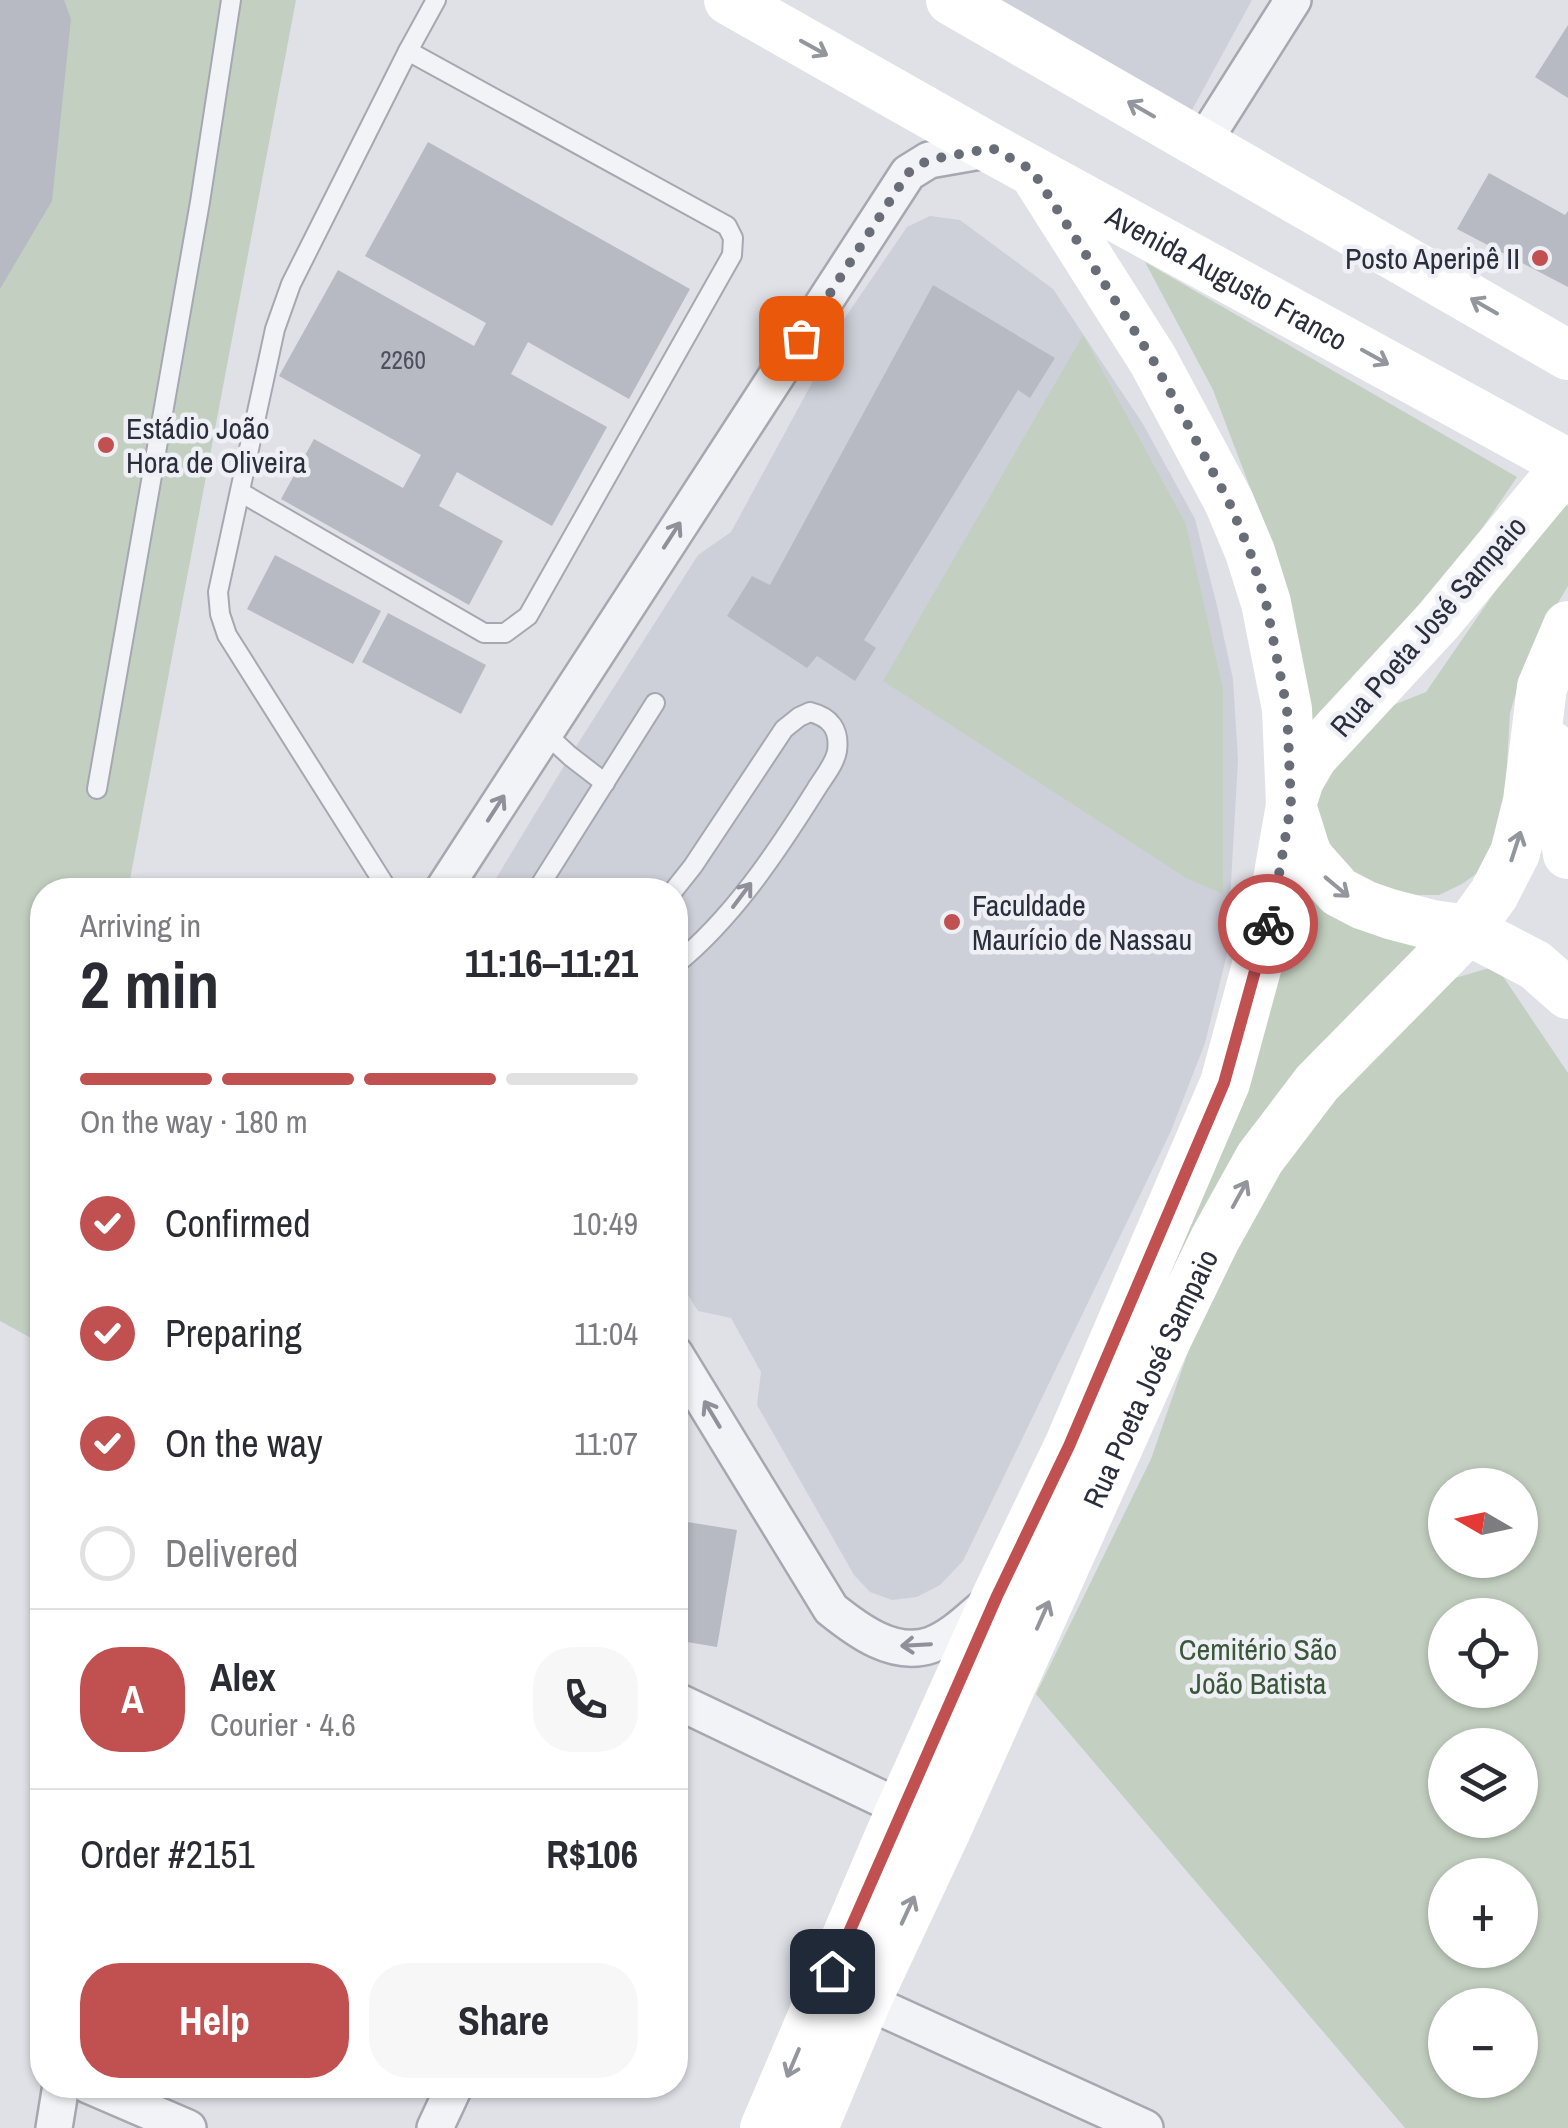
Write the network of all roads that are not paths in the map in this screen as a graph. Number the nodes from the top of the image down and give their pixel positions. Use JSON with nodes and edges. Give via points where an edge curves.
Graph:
{"nodes":[{"id":1,"x":231,"y":0,"type":"edge"},
{"id":2,"x":436,"y":0,"type":"edge"},
{"id":3,"x":730,"y":0,"type":"edge"},
{"id":4,"x":951,"y":0,"type":"edge"},
{"id":5,"x":1293,"y":0,"type":"edge"},
{"id":6,"x":408,"y":50,"type":"junction"},
{"id":7,"x":1202,"y":144,"type":"junction"},
{"id":8,"x":1012,"y":159,"type":"junction"},
{"id":9,"x":1568,"y":355,"type":"edge"},
{"id":10,"x":1568,"y":464,"type":"edge"},
{"id":11,"x":240,"y":492,"type":"junction"},
{"id":12,"x":1568,"y":626,"type":"edge"},
{"id":13,"x":1542,"y":687,"type":"junction"},
{"id":14,"x":656,"y":703,"type":"dead end"},
{"id":15,"x":544,"y":732,"type":"junction"},
{"id":16,"x":605,"y":783,"type":"junction"},
{"id":17,"x":96,"y":789,"type":"dead end"},
{"id":18,"x":1291,"y":805,"type":"junction"},
{"id":19,"x":1568,"y":854,"type":"edge"},
{"id":20,"x":380,"y":878,"type":"edge"},
{"id":21,"x":451,"y":878,"type":"edge"},
{"id":22,"x":546,"y":878,"type":"edge"},
{"id":23,"x":684,"y":878,"type":"edge"},
{"id":24,"x":1468,"y":930,"type":"junction"},
{"id":25,"x":688,"y":955,"type":"edge"},
{"id":26,"x":1568,"y":994,"type":"edge"},
{"id":27,"x":688,"y":1375,"type":"edge"},
{"id":28,"x":997,"y":1596,"type":"junction"},
{"id":29,"x":688,"y":1706,"type":"edge"},
{"id":30,"x":902,"y":1810,"type":"junction"},
{"id":31,"x":947,"y":1828,"type":"junction"},
{"id":32,"x":866,"y":2000,"type":"junction"},
{"id":33,"x":59,"y":2098,"type":"edge"},
{"id":34,"x":118,"y":2098,"type":"edge"},
{"id":35,"x":449,"y":2098,"type":"edge"},
{"id":36,"x":54,"y":2128,"type":"edge"},
{"id":37,"x":188,"y":2128,"type":"edge"},
{"id":38,"x":435,"y":2128,"type":"edge"},
{"id":39,"x":765,"y":2128,"type":"edge"},
{"id":40,"x":813,"y":2128,"type":"edge"},
{"id":41,"x":1145,"y":2128,"type":"edge"}],
"edges":[{"from":1,"to":17,"type":"lane"},
{"from":2,"to":6,"type":"lane"},
{"from":3,"to":8,"type":"main road","name":"Avenida Augusto Franco","one_way":true},
{"from":7,"to":4,"type":"main road","one_way":true},
{"from":5,"to":7,"type":"street"},
{"from":6,"to":11,"type":"lane","via":[[291,284],[274,329]]},
{"from":6,"to":11,"type":"lane","via":[[727,226],[732,255],[528,616],[505,633],[484,633]]},
{"from":9,"to":7,"type":"main road","one_way":true},
{"from":8,"to":10,"type":"main road","name":"Avenida Augusto Franco","one_way":true},
{"from":15,"to":8,"type":"street","one_way":true,"via":[[908,173],[928,160]]},
{"from":8,"to":18,"type":"main road","via":[[1153,360],[1229,502],[1266,603],[1287,709]]},
{"from":10,"to":18,"type":"main road","name":"Rua Poeta José Sampaio","via":[[1314,756]]},
{"from":11,"to":20,"type":"lane","via":[[218,592],[227,636]]},
{"from":12,"to":13,"type":"main road","name":"Rua Poeta José Sampaio"},
{"from":13,"to":19,"type":"main road"},
{"from":24,"to":13,"type":"main road","name":"Rua Poeta José Sampaio","one_way":true,"via":[[1515,854]]},
{"from":14,"to":16,"type":"lane"},
{"from":15,"to":16,"type":"lane"},
{"from":21,"to":15,"type":"street","one_way":true},
{"from":16,"to":22,"type":"lane"},
{"from":18,"to":24,"type":"main road","one_way":true,"via":[[1307,856],[1339,892],[1390,914]]},
{"from":18,"to":28,"type":"main road","name":"Rua Poeta José Sampaio","via":[[1274,903],[1224,1083],[1069,1446]]},
{"from":25,"to":23,"type":"lane","one_way":true,"via":[[789,832],[836,756],[835,728],[822,715],[810,712],[784,729]]},
{"from":24,"to":26,"type":"main road","via":[[1535,964]]},
{"from":31,"to":24,"type":"main road","name":"Rua Poeta José Sampaio","one_way":true,"via":[[1164,1344],[1260,1158],[1317,1083]]},
{"from":28,"to":27,"type":"street","one_way":true,"via":[[929,1646],[876,1641],[854,1628],[831,1608]]},
{"from":28,"to":30,"type":"main road","name":"Rua Poeta José Sampaio"},
{"from":29,"to":30,"type":"street"},
{"from":30,"to":31,"type":"street"},
{"from":30,"to":39,"type":"main road","name":"Rua Poeta José Sampaio","one_way":true},
{"from":32,"to":31,"type":"main road","name":"Rua Poeta José Sampaio","one_way":true},
{"from":32,"to":40,"type":"main road","name":"Rua Poeta José Sampaio"},
{"from":32,"to":41,"type":"street"},
{"from":33,"to":36,"type":"street"},
{"from":34,"to":37,"type":"street"},
{"from":35,"to":38,"type":"street"}]}
